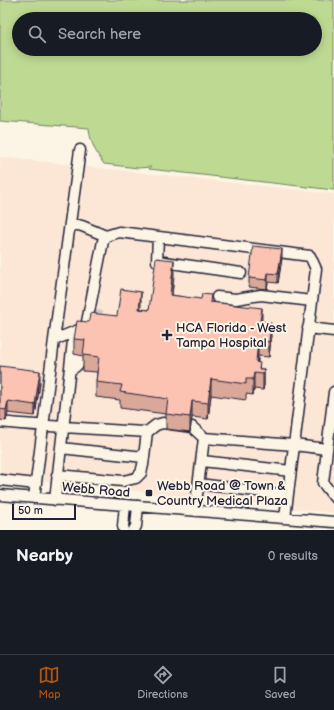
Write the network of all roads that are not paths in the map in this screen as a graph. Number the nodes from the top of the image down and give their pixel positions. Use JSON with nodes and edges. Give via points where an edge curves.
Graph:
{"nodes":[{"id":1,"x":80,"y":150,"type":"dead end"},
{"id":2,"x":70,"y":223,"type":"junction"},
{"id":3,"x":106,"y":236,"type":"junction"},
{"id":4,"x":158,"y":237,"type":"junction"},
{"id":5,"x":241,"y":272,"type":"dead end"},
{"id":6,"x":217,"y":297,"type":"dead end"},
{"id":7,"x":312,"y":301,"type":"junction"},
{"id":8,"x":95,"y":311,"type":"junction"},
{"id":9,"x":308,"y":328,"type":"junction"},
{"id":10,"x":334,"y":331,"type":"edge"},
{"id":11,"x":74,"y":332,"type":"junction"},
{"id":12,"x":85,"y":332,"type":"junction"},
{"id":13,"x":54,"y":340,"type":"junction"},
{"id":14,"x":81,"y":355,"type":"dead end"},
{"id":15,"x":70,"y":370,"type":"junction"},
{"id":16,"x":334,"y":398,"type":"edge"},
{"id":17,"x":0,"y":422,"type":"edge"},
{"id":18,"x":43,"y":426,"type":"junction"},
{"id":19,"x":63,"y":426,"type":"junction"},
{"id":20,"x":150,"y":430,"type":"junction"},
{"id":21,"x":202,"y":436,"type":"junction"},
{"id":22,"x":294,"y":445,"type":"junction"},
{"id":23,"x":61,"y":448,"type":"junction"},
{"id":24,"x":327,"y":449,"type":"junction"},
{"id":25,"x":144,"y":457,"type":"junction"},
{"id":26,"x":202,"y":461,"type":"junction"},
{"id":27,"x":290,"y":471,"type":"junction"},
{"id":28,"x":58,"y":475,"type":"junction"},
{"id":29,"x":0,"y":480,"type":"edge"},
{"id":30,"x":36,"y":484,"type":"junction"},
{"id":31,"x":199,"y":484,"type":"junction"},
{"id":32,"x":0,"y":495,"type":"edge"},
{"id":33,"x":288,"y":495,"type":"junction"},
{"id":34,"x":334,"y":497,"type":"edge"},
{"id":35,"x":34,"y":498,"type":"junction"},
{"id":36,"x":55,"y":500,"type":"junction"},
{"id":37,"x":125,"y":505,"type":"junction"},
{"id":38,"x":138,"y":506,"type":"junction"},
{"id":39,"x":195,"y":511,"type":"junction"},
{"id":40,"x":285,"y":518,"type":"junction"},
{"id":41,"x":334,"y":522,"type":"edge"},
{"id":42,"x":124,"y":530,"type":"edge"},
{"id":43,"x":134,"y":530,"type":"edge"}],
"edges":[{"from":1,"to":2,"type":"street"},
{"from":2,"to":3,"type":"street"},
{"from":2,"to":13,"type":"street"},
{"from":3,"to":4,"type":"street","via":[[119,232]]},
{"from":3,"to":8,"type":"street","via":[[103,241]]},
{"from":4,"to":5,"type":"street","via":[[157,261]]},
{"from":4,"to":7,"type":"street","via":[[310,256],[316,269]]},
{"from":6,"to":7,"type":"street","via":[[236,299],[261,295]]},
{"from":7,"to":9,"type":"street"},
{"from":8,"to":12,"type":"street"},
{"from":8,"to":12,"type":"street","via":[[94,322]]},
{"from":9,"to":10,"type":"street"},
{"from":9,"to":22,"type":"street"},
{"from":11,"to":12,"type":"street"},
{"from":11,"to":13,"type":"street"},
{"from":11,"to":15,"type":"street"},
{"from":13,"to":18,"type":"street"},
{"from":14,"to":15,"type":"street","via":[[79,364]]},
{"from":15,"to":19,"type":"street"},
{"from":16,"to":24,"type":"street"},
{"from":17,"to":18,"type":"street"},
{"from":18,"to":19,"type":"street"},
{"from":18,"to":30,"type":"street"},
{"from":19,"to":20,"type":"street"},
{"from":19,"to":23,"type":"street"},
{"from":20,"to":21,"type":"street"},
{"from":20,"to":25,"type":"street"},
{"from":21,"to":22,"type":"street"},
{"from":21,"to":26,"type":"street"},
{"from":22,"to":24,"type":"street"},
{"from":22,"to":27,"type":"street"},
{"from":23,"to":25,"type":"street"},
{"from":23,"to":28,"type":"street"},
{"from":24,"to":34,"type":"street","via":[[323,483]]},
{"from":25,"to":28,"type":"street","via":[[141,473],[130,481]]},
{"from":26,"to":27,"type":"street"},
{"from":26,"to":31,"type":"street"},
{"from":27,"to":33,"type":"street"},
{"from":28,"to":36,"type":"street"},
{"from":29,"to":30,"type":"street"},
{"from":30,"to":35,"type":"street"},
{"from":31,"to":33,"type":"street"},
{"from":31,"to":39,"type":"street"},
{"from":32,"to":35,"type":"street","name":"Webb Road"},
{"from":33,"to":40,"type":"street"},
{"from":35,"to":36,"type":"street","name":"Webb Road"},
{"from":36,"to":37,"type":"street","name":"Webb Road"},
{"from":37,"to":38,"type":"street","name":"Webb Road"},
{"from":37,"to":42,"type":"street"},
{"from":38,"to":39,"type":"street","name":"Webb Road"},
{"from":38,"to":43,"type":"street"},
{"from":39,"to":40,"type":"street","name":"Webb Road"},
{"from":40,"to":41,"type":"street","name":"Webb Road"}]}
